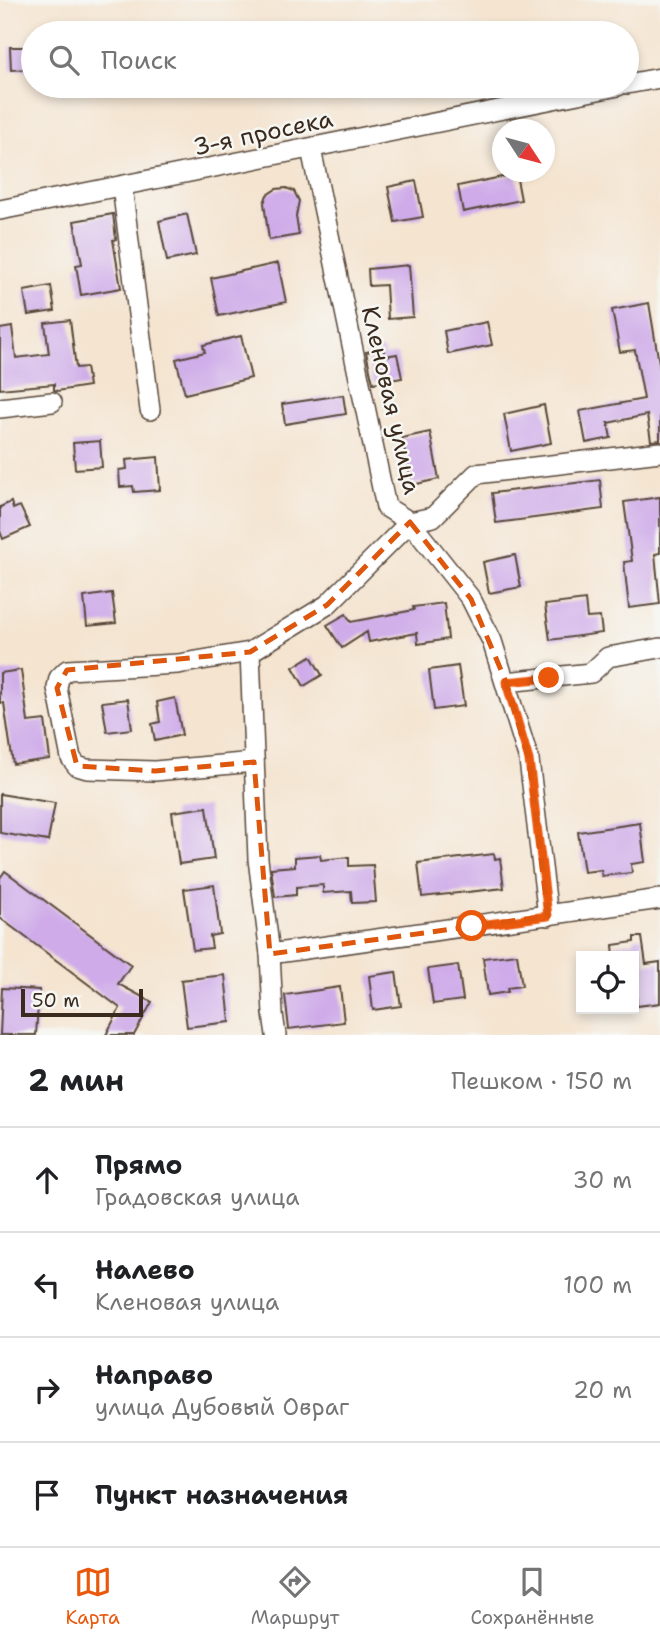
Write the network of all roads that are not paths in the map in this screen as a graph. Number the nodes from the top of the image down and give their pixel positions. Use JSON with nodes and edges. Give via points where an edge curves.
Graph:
{"nodes":[{"id":1,"x":660,"y":78,"type":"edge"},
{"id":2,"x":639,"y":82,"type":"edge"},
{"id":3,"x":555,"y":98,"type":"edge"},
{"id":4,"x":311,"y":149,"type":"junction"},
{"id":5,"x":122,"y":186,"type":"junction"},
{"id":6,"x":0,"y":210,"type":"edge"},
{"id":7,"x":52,"y":402,"type":"dead end"},
{"id":8,"x":0,"y":408,"type":"edge"},
{"id":9,"x":150,"y":410,"type":"dead end"},
{"id":10,"x":660,"y":452,"type":"edge"},
{"id":11,"x":410,"y":522,"type":"junction"},
{"id":12,"x":660,"y":648,"type":"edge"},
{"id":13,"x":250,"y":652,"type":"junction"},
{"id":14,"x":506,"y":682,"type":"junction"},
{"id":15,"x":254,"y":762,"type":"junction"},
{"id":16,"x":660,"y":899,"type":"edge"},
{"id":17,"x":548,"y":916,"type":"junction"},
{"id":18,"x":270,"y":954,"type":"junction"},
{"id":19,"x":276,"y":1035,"type":"edge"}],
"edges":[{"from":1,"to":2,"type":"street"},
{"from":3,"to":4,"type":"street","name":"3-я просека"},
{"from":4,"to":5,"type":"street","name":"3-я просека"},
{"from":4,"to":11,"type":"street","name":"Кленовая улица","via":[[386,507]]},
{"from":5,"to":6,"type":"street","name":"3-я просека"},
{"from":5,"to":9,"type":"street"},
{"from":7,"to":8,"type":"street"},
{"from":10,"to":11,"type":"street","via":[[475,474],[433,517]]},
{"from":11,"to":13,"type":"street","via":[[327,605]]},
{"from":11,"to":14,"type":"street","name":"Кленовая улица","via":[[471,599]]},
{"from":12,"to":14,"type":"street","via":[[608,657],[591,673]]},
{"from":13,"to":15,"type":"street"},
{"from":13,"to":15,"type":"street","via":[[178,664],[66,670],[57,688],[71,758],[77,766],[155,771]]},
{"from":14,"to":17,"type":"street","name":"Кленовая улица","via":[[529,760]]},
{"from":15,"to":18,"type":"street","via":[[258,859]]},
{"from":16,"to":17,"type":"street"},
{"from":17,"to":18,"type":"street"},
{"from":18,"to":19,"type":"street"}]}
